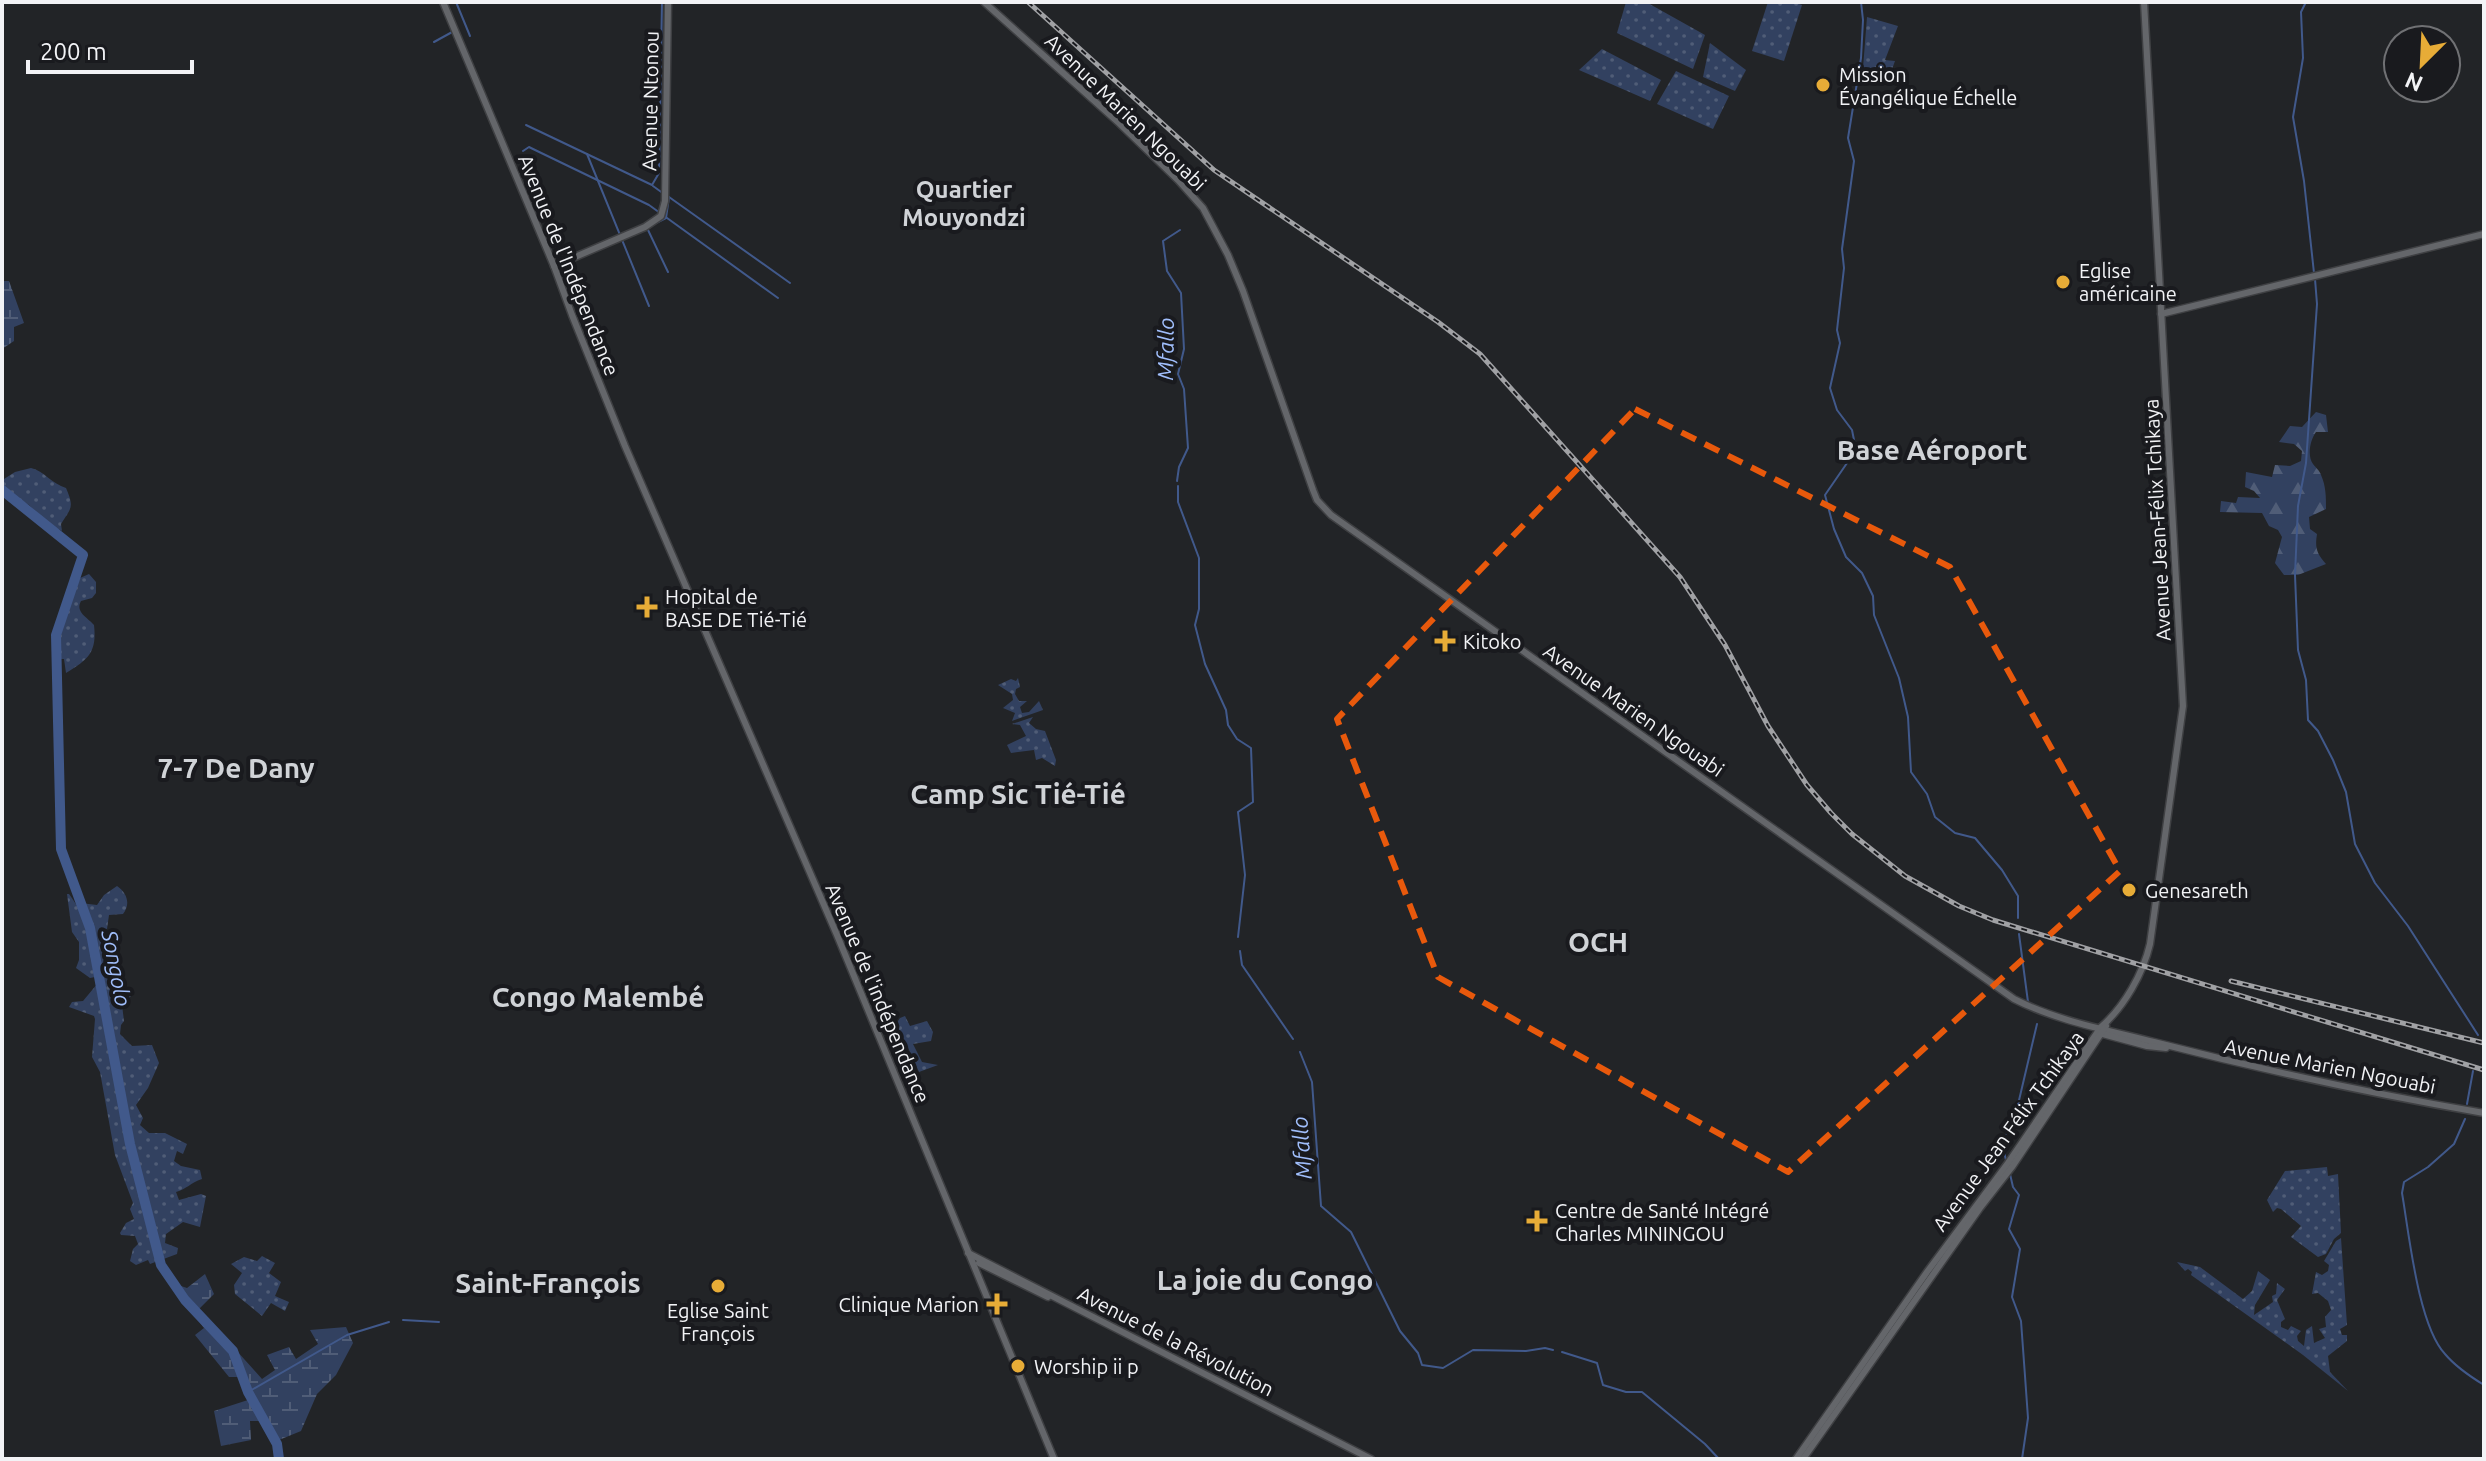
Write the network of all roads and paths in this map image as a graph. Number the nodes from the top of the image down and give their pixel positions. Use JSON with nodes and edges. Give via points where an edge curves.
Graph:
{"nodes":[{"id":1,"x":443,"y":2,"type":"edge"},
{"id":2,"x":668,"y":2,"type":"edge"},
{"id":3,"x":984,"y":2,"type":"edge"},
{"id":4,"x":2144,"y":2,"type":"edge"},
{"id":5,"x":2484,"y":234,"type":"edge"},
{"id":6,"x":554,"y":266,"type":"junction"},
{"id":7,"x":2161,"y":314,"type":"junction"},
{"id":8,"x":666,"y":541,"type":"joint"},
{"id":9,"x":2101,"y":1029,"type":"junction"},
{"id":10,"x":2484,"y":1113,"type":"edge"},
{"id":11,"x":968,"y":1255,"type":"junction"},
{"id":12,"x":1054,"y":1459,"type":"edge"},
{"id":13,"x":1364,"y":1459,"type":"edge"},
{"id":14,"x":1371,"y":1459,"type":"edge"},
{"id":15,"x":1796,"y":1459,"type":"edge"},
{"id":16,"x":1803,"y":1459,"type":"edge"}],
"edges":[{"from":1,"to":6,"type":"street","name":"Avenue de l'Indépendance"},
{"from":2,"to":6,"type":"street","name":"Avenue Ntonou","via":[[665,201],[658,221]]},
{"from":3,"to":9,"type":"street","name":"Avenue Marien Ngouabi","via":[[1129,132],[1203,208],[1243,291],[1317,500],[1331,515],[1996,988],[2028,1007]]},
{"from":4,"to":7,"type":"street","name":"Avenue Jean-Félix Tchikaya"},
{"from":5,"to":7,"type":"street"},
{"from":6,"to":8,"type":"street","name":"Avenue de l'Indépendance"},
{"from":7,"to":9,"type":"street","name":"Avenue Jean-Félix Tchikaya","via":[[2183,706],[2148,951],[2130,990]]},
{"from":8,"to":11,"type":"street","name":"Avenue de l'indépendance","via":[[825,906]]},
{"from":9,"to":10,"type":"street","name":"Avenue Marien Ngouabi"},
{"from":9,"to":15,"type":"street","name":"Avenue Jean Félix Tchikaya"},
{"from":9,"to":16,"type":"street","name":"Avenue Jean Félix Tchikaya","via":[[2012,1167]]},
{"from":11,"to":12,"type":"street","name":"Avenue de l'indépendance"},
{"from":11,"to":13,"type":"street","name":"Avenue de la Révolution"},
{"from":11,"to":14,"type":"street","name":"Avenue de la Révolution"}]}
